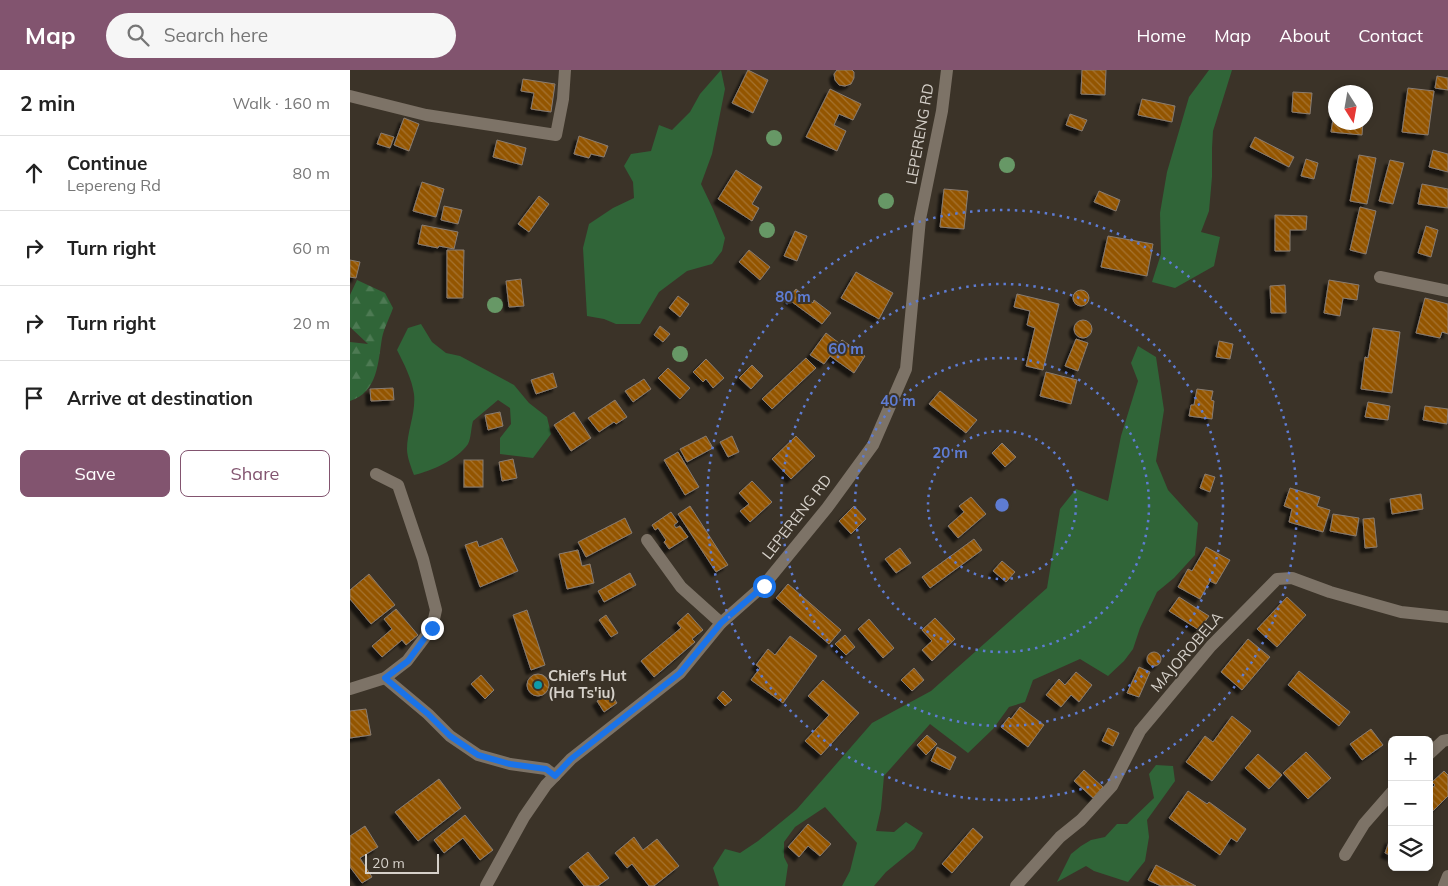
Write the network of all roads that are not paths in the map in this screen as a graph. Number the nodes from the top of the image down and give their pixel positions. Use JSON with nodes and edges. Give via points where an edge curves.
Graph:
{"nodes":[{"id":1,"x":565,"y":70,"type":"edge"},
{"id":2,"x":948,"y":70,"type":"edge"},
{"id":3,"x":350,"y":96,"type":"edge"},
{"id":4,"x":1380,"y":277,"type":"dead end"},
{"id":5,"x":1448,"y":291,"type":"edge"},
{"id":6,"x":376,"y":474,"type":"dead end"},
{"id":7,"x":647,"y":540,"type":"dead end"},
{"id":8,"x":1448,"y":617,"type":"edge"},
{"id":9,"x":721,"y":623,"type":"junction"},
{"id":10,"x":385,"y":678,"type":"junction"},
{"id":11,"x":350,"y":688,"type":"edge"},
{"id":12,"x":1448,"y":740,"type":"edge"},
{"id":13,"x":1433,"y":750,"type":"edge"},
{"id":14,"x":555,"y":776,"type":"junction"},
{"id":15,"x":1388,"y":797,"type":"edge"},
{"id":16,"x":1345,"y":855,"type":"dead end"},
{"id":17,"x":1448,"y":876,"type":"edge"},
{"id":18,"x":486,"y":886,"type":"edge"},
{"id":19,"x":1016,"y":886,"type":"edge"},
{"id":20,"x":1444,"y":886,"type":"edge"}],
"edges":[{"from":1,"to":3,"type":"street","via":[[556,135],[426,115]]},
{"from":2,"to":9,"type":"street","name":"LEPERENG RD","via":[[920,219],[906,368],[873,445],[764,586]]},
{"from":4,"to":5,"type":"street"},
{"from":6,"to":10,"type":"street","via":[[398,485],[436,610],[432,628],[408,661]]},
{"from":7,"to":9,"type":"street","via":[[681,587]]},
{"from":8,"to":19,"type":"street","name":"MAJOROBELA","via":[[1401,612],[1292,578],[1277,579],[1211,646],[1140,731],[1112,786]]},
{"from":9,"to":14,"type":"street","name":"LEPERENG RD","via":[[680,673],[571,759]]},
{"from":10,"to":11,"type":"street"},
{"from":10,"to":14,"type":"street","via":[[450,736],[478,755],[546,769]]},
{"from":12,"to":13,"type":"street"},
{"from":14,"to":18,"type":"street","name":"LEPERENG RD","via":[[524,817]]},
{"from":15,"to":16,"type":"street","via":[[1364,824]]},
{"from":17,"to":20,"type":"street"}]}
